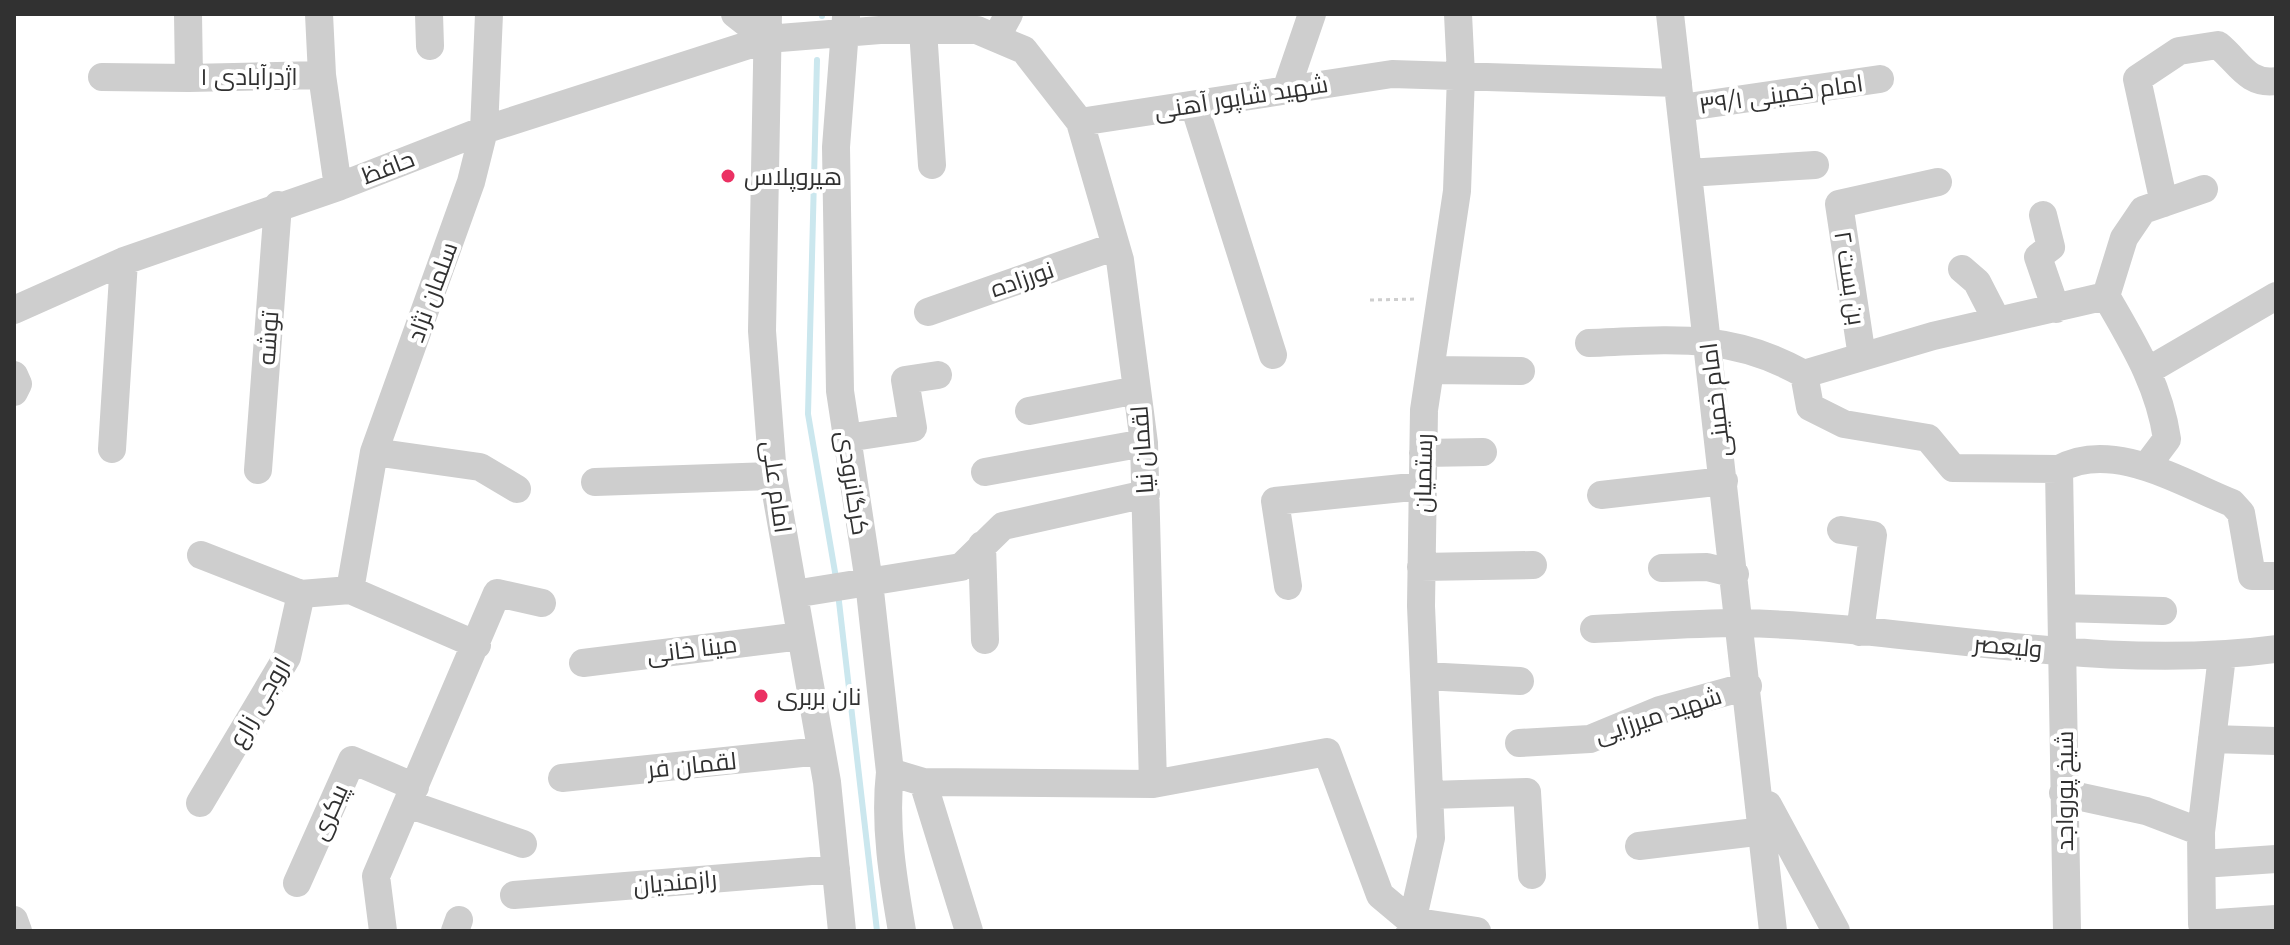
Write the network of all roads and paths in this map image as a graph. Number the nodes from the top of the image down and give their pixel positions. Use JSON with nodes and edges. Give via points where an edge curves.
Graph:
{"nodes":[{"id":1,"x":188,"y":14,"type":"edge"},
{"id":2,"x":319,"y":14,"type":"edge"},
{"id":3,"x":429,"y":14,"type":"edge"},
{"id":4,"x":489,"y":14,"type":"edge"},
{"id":5,"x":735,"y":14,"type":"edge"},
{"id":6,"x":1312,"y":14,"type":"edge"},
{"id":7,"x":1458,"y":14,"type":"edge"},
{"id":8,"x":1670,"y":14,"type":"edge"},
{"id":9,"x":845,"y":23,"type":"edge"},
{"id":10,"x":768,"y":26,"type":"edge"},
{"id":11,"x":1003,"y":26,"type":"edge"},
{"id":12,"x":923,"y":30,"type":"junction"},
{"id":13,"x":430,"y":46,"type":"dead end"},
{"id":14,"x":322,"y":75,"type":"junction"},
{"id":15,"x":1461,"y":75,"type":"junction"},
{"id":16,"x":102,"y":77,"type":"dead end"},
{"id":17,"x":189,"y":78,"type":"junction"},
{"id":18,"x":1880,"y":79,"type":"dead end"},
{"id":19,"x":2276,"y":81,"type":"edge"},
{"id":20,"x":1286,"y":90,"type":"junction"},
{"id":21,"x":1680,"y":96,"type":"junction"},
{"id":22,"x":1194,"y":105,"type":"junction"},
{"id":23,"x":1080,"y":122,"type":"junction"},
{"id":24,"x":484,"y":130,"type":"junction"},
{"id":25,"x":932,"y":165,"type":"dead end"},
{"id":26,"x":1815,"y":165,"type":"dead end"},
{"id":27,"x":1688,"y":173,"type":"junction"},
{"id":28,"x":1938,"y":182,"type":"dead end"},
{"id":29,"x":338,"y":187,"type":"junction"},
{"id":30,"x":2204,"y":189,"type":"dead end"},
{"id":31,"x":2164,"y":203,"type":"junction"},
{"id":32,"x":278,"y":205,"type":"junction"},
{"id":33,"x":2043,"y":215,"type":"dead end"},
{"id":34,"x":1116,"y":246,"type":"junction"},
{"id":35,"x":124,"y":261,"type":"junction"},
{"id":36,"x":1962,"y":269,"type":"dead end"},
{"id":37,"x":2106,"y":296,"type":"junction"},
{"id":38,"x":2276,"y":296,"type":"edge"},
{"id":39,"x":1440,"y":298,"type":"junction"},
{"id":40,"x":1370,"y":300,"type":"dead end"},
{"id":41,"x":2056,"y":309,"type":"junction"},
{"id":42,"x":14,"y":310,"type":"edge"},
{"id":43,"x":928,"y":312,"type":"dead end"},
{"id":44,"x":1997,"y":321,"type":"junction"},
{"id":45,"x":1708,"y":339,"type":"junction"},
{"id":46,"x":1589,"y":343,"type":"dead end"},
{"id":47,"x":1273,"y":355,"type":"dead end"},
{"id":48,"x":1862,"y":357,"type":"junction"},
{"id":49,"x":1430,"y":370,"type":"junction"},
{"id":50,"x":2149,"y":370,"type":"junction"},
{"id":51,"x":1521,"y":371,"type":"dead end"},
{"id":52,"x":1804,"y":374,"type":"junction"},
{"id":53,"x":14,"y":375,"type":"edge"},
{"id":54,"x":938,"y":375,"type":"dead end"},
{"id":55,"x":1137,"y":390,"type":"junction"},
{"id":56,"x":14,"y":392,"type":"edge"},
{"id":57,"x":1029,"y":411,"type":"dead end"},
{"id":58,"x":847,"y":438,"type":"junction"},
{"id":59,"x":1144,"y":443,"type":"junction"},
{"id":60,"x":112,"y":449,"type":"dead end"},
{"id":61,"x":374,"y":452,"type":"junction"},
{"id":62,"x":1483,"y":452,"type":"dead end"},
{"id":63,"x":1423,"y":453,"type":"junction"},
{"id":64,"x":2146,"y":467,"type":"junction"},
{"id":65,"x":2059,"y":469,"type":"junction"},
{"id":66,"x":258,"y":470,"type":"dead end"},
{"id":67,"x":985,"y":472,"type":"dead end"},
{"id":68,"x":773,"y":476,"type":"junction"},
{"id":69,"x":1724,"y":481,"type":"junction"},
{"id":70,"x":595,"y":482,"type":"dead end"},
{"id":71,"x":1422,"y":486,"type":"junction"},
{"id":72,"x":517,"y":489,"type":"dead end"},
{"id":73,"x":1146,"y":494,"type":"junction"},
{"id":74,"x":1601,"y":495,"type":"dead end"},
{"id":75,"x":1841,"y":530,"type":"dead end"},
{"id":76,"x":982,"y":545,"type":"junction"},
{"id":77,"x":201,"y":555,"type":"dead end"},
{"id":78,"x":1533,"y":565,"type":"dead end"},
{"id":79,"x":1421,"y":567,"type":"junction"},
{"id":80,"x":1662,"y":568,"type":"dead end"},
{"id":81,"x":1735,"y":574,"type":"junction"},
{"id":82,"x":2276,"y":576,"type":"edge"},
{"id":83,"x":869,"y":582,"type":"junction"},
{"id":84,"x":1288,"y":586,"type":"dead end"},
{"id":85,"x":350,"y":590,"type":"junction"},
{"id":86,"x":301,"y":594,"type":"junction"},
{"id":87,"x":794,"y":594,"type":"junction"},
{"id":88,"x":542,"y":603,"type":"dead end"},
{"id":89,"x":2062,"y":608,"type":"junction"},
{"id":90,"x":2163,"y":611,"type":"dead end"},
{"id":91,"x":1741,"y":623,"type":"junction"},
{"id":92,"x":1594,"y":629,"type":"dead end"},
{"id":93,"x":1860,"y":632,"type":"junction"},
{"id":94,"x":801,"y":636,"type":"junction"},
{"id":95,"x":985,"y":640,"type":"dead end"},
{"id":96,"x":477,"y":645,"type":"junction"},
{"id":97,"x":2276,"y":649,"type":"edge"},
{"id":98,"x":2063,"y":651,"type":"junction"},
{"id":99,"x":2222,"y":656,"type":"junction"},
{"id":100,"x":583,"y":663,"type":"dead end"},
{"id":101,"x":1424,"y":676,"type":"junction"},
{"id":102,"x":1520,"y":681,"type":"dead end"},
{"id":103,"x":1748,"y":686,"type":"junction"},
{"id":104,"x":2212,"y":739,"type":"junction"},
{"id":105,"x":2276,"y":741,"type":"edge"},
{"id":106,"x":1519,"y":743,"type":"dead end"},
{"id":107,"x":821,"y":751,"type":"junction"},
{"id":108,"x":890,"y":772,"type":"junction"},
{"id":109,"x":562,"y":778,"type":"dead end"},
{"id":110,"x":923,"y":782,"type":"junction"},
{"id":111,"x":1153,"y":784,"type":"junction"},
{"id":112,"x":1759,"y":786,"type":"junction"},
{"id":113,"x":2063,"y":793,"type":"junction"},
{"id":114,"x":1430,"y":795,"type":"junction"},
{"id":115,"x":412,"y":796,"type":"junction"},
{"id":116,"x":200,"y":803,"type":"dead end"},
{"id":117,"x":1764,"y":831,"type":"junction"},
{"id":118,"x":2201,"y":832,"type":"junction"},
{"id":119,"x":523,"y":844,"type":"dead end"},
{"id":120,"x":1639,"y":846,"type":"dead end"},
{"id":121,"x":2276,"y":859,"type":"edge"},
{"id":122,"x":2202,"y":864,"type":"junction"},
{"id":123,"x":836,"y":869,"type":"junction"},
{"id":124,"x":1532,"y":875,"type":"dead end"},
{"id":125,"x":297,"y":883,"type":"dead end"},
{"id":126,"x":514,"y":895,"type":"dead end"},
{"id":127,"x":2276,"y":919,"type":"edge"},
{"id":128,"x":14,"y":920,"type":"edge"},
{"id":129,"x":1411,"y":926,"type":"edge"},
{"id":130,"x":388,"y":929,"type":"edge"},
{"id":131,"x":18,"y":931,"type":"edge"},
{"id":132,"x":842,"y":931,"type":"edge"},
{"id":133,"x":902,"y":931,"type":"edge"},
{"id":134,"x":969,"y":931,"type":"edge"},
{"id":135,"x":1477,"y":931,"type":"edge"},
{"id":136,"x":1773,"y":931,"type":"edge"},
{"id":137,"x":1836,"y":931,"type":"edge"},
{"id":138,"x":2067,"y":931,"type":"edge"}],
"edges":[{"from":1,"to":17,"type":"street","name":"اژدرآبادی ۱"},
{"from":2,"to":14,"type":"street"},
{"from":3,"to":13,"type":"street"},
{"from":4,"to":24,"type":"street","name":"سلمان نژاد"},
{"from":5,"to":10,"type":"street"},
{"from":6,"to":20,"type":"street"},
{"from":7,"to":15,"type":"street","name":"رستمیان"},
{"from":8,"to":21,"type":"street","name":"امام خمینی"},
{"from":9,"to":10,"type":"street","name":"حافظ"},
{"from":9,"to":12,"type":"street"},
{"from":9,"to":58,"type":"street","name":"کرگانرودی","via":[[836,147],[840,391]]},
{"from":10,"to":24,"type":"street","name":"حافظ"},
{"from":10,"to":68,"type":"street","name":"امام علی","via":[[762,331]]},
{"from":11,"to":12,"type":"street"},
{"from":11,"to":23,"type":"street"},
{"from":12,"to":25,"type":"street"},
{"from":14,"to":17,"type":"street","name":"اژدرآبادی ۱"},
{"from":14,"to":29,"type":"street"},
{"from":15,"to":20,"type":"street","name":"شهید شاپور آهنی","via":[[1392,74]]},
{"from":15,"to":21,"type":"street","name":"شهید شاپور آهنی"},
{"from":15,"to":39,"type":"street","name":"رستمیان","via":[[1457,191]]},
{"from":16,"to":17,"type":"street"},
{"from":18,"to":21,"type":"street","name":"امام خمینی ۳۹/۱"},
{"from":19,"to":31,"type":"street","via":[[2261,83],[2248,77],[2218,45],[2179,51],[2137,79]]},
{"from":20,"to":22,"type":"street","name":"شهید شاپور آهنی"},
{"from":21,"to":27,"type":"street","name":"امام خمینی"},
{"from":22,"to":23,"type":"street","name":"شهید شاپور آهنی"},
{"from":22,"to":47,"type":"street"},
{"from":23,"to":34,"type":"street","name":"لقمان نیا"},
{"from":24,"to":29,"type":"street","name":"حافظ"},
{"from":24,"to":61,"type":"street","name":"سلمان نژاد","via":[[471,182]]},
{"from":26,"to":27,"type":"street"},
{"from":27,"to":45,"type":"street","name":"امام خمینی"},
{"from":28,"to":48,"type":"street","name":"بن بست ۲","via":[[1839,204]]},
{"from":29,"to":32,"type":"street","name":"حافظ"},
{"from":30,"to":31,"type":"street"},
{"from":31,"to":37,"type":"street","via":[[2143,210],[2124,238]]},
{"from":32,"to":35,"type":"street","name":"حافظ"},
{"from":32,"to":66,"type":"street","name":"توشه"},
{"from":33,"to":41,"type":"street","via":[[2051,247],[2038,257]]},
{"from":34,"to":43,"type":"street","name":"نورزاده"},
{"from":34,"to":55,"type":"street","name":"لقمان نیا"},
{"from":35,"to":42,"type":"street","name":"حافظ"},
{"from":35,"to":60,"type":"street"},
{"from":36,"to":44,"type":"street","via":[[1977,282]]},
{"from":37,"to":41,"type":"street"},
{"from":37,"to":50,"type":"street"},
{"from":38,"to":50,"type":"street"},
{"from":39,"to":40,"type":"path"},
{"from":39,"to":49,"type":"street","name":"رستمیان"},
{"from":41,"to":44,"type":"street"},
{"from":44,"to":48,"type":"street"},
{"from":45,"to":46,"type":"street"},
{"from":45,"to":52,"type":"street","via":[[1779,360]]},
{"from":45,"to":69,"type":"street","name":"امام خمینی"},
{"from":48,"to":52,"type":"street"},
{"from":49,"to":51,"type":"street"},
{"from":49,"to":63,"type":"street","name":"رستمیان"},
{"from":50,"to":64,"type":"street","via":[[2162,403],[2167,439]]},
{"from":52,"to":65,"type":"street","via":[[1810,407],[1844,424],[1928,438],[1953,468]]},
{"from":53,"to":56,"type":"street"},
{"from":54,"to":58,"type":"street","via":[[905,380],[913,428]]},
{"from":55,"to":57,"type":"street"},
{"from":55,"to":59,"type":"street","name":"لقمان نیا"},
{"from":58,"to":83,"type":"street","name":"کرگانرودی"},
{"from":59,"to":67,"type":"street"},
{"from":59,"to":73,"type":"street","name":"لقمان نیا"},
{"from":61,"to":72,"type":"street","via":[[480,467]]},
{"from":61,"to":85,"type":"street","name":"سلمان نژاد"},
{"from":62,"to":63,"type":"street"},
{"from":63,"to":71,"type":"street","name":"رستمیان"},
{"from":64,"to":65,"type":"street","via":[[2076,460]]},
{"from":64,"to":82,"type":"street","via":[[2238,508],[2252,576]]},
{"from":65,"to":89,"type":"street","name":"شیخ پورواجد"},
{"from":68,"to":70,"type":"street"},
{"from":68,"to":87,"type":"street","name":"امام علی"},
{"from":69,"to":74,"type":"street"},
{"from":69,"to":81,"type":"street","name":"امام خمینی"},
{"from":71,"to":79,"type":"street","name":"رستمیان"},
{"from":71,"to":84,"type":"street","via":[[1275,501]]},
{"from":73,"to":76,"type":"street","via":[[1003,526]]},
{"from":73,"to":111,"type":"street","name":"لقمان نیا"},
{"from":75,"to":93,"type":"street","via":[[1873,535]]},
{"from":76,"to":83,"type":"street","via":[[961,567]]},
{"from":76,"to":95,"type":"street"},
{"from":77,"to":86,"type":"street"},
{"from":78,"to":79,"type":"street"},
{"from":79,"to":101,"type":"street","name":"رستمیان"},
{"from":80,"to":81,"type":"street","via":[[1707,567]]},
{"from":81,"to":91,"type":"street","name":"امام خمینی"},
{"from":83,"to":87,"type":"street"},
{"from":83,"to":108,"type":"street","name":"کرگانرودی"},
{"from":85,"to":86,"type":"street"},
{"from":85,"to":96,"type":"street"},
{"from":86,"to":116,"type":"street","name":"اروجی زارع","via":[[287,657]]},
{"from":87,"to":94,"type":"street","name":"امام علی"},
{"from":88,"to":96,"type":"street","via":[[497,593]]},
{"from":89,"to":90,"type":"street"},
{"from":89,"to":98,"type":"street","name":"شیخ پورواجد"},
{"from":91,"to":92,"type":"street","name":"ولیعصر"},
{"from":91,"to":93,"type":"street","name":"ولیعصر"},
{"from":91,"to":103,"type":"street","name":"امام خمینی"},
{"from":93,"to":98,"type":"street","name":"ولیعصر"},
{"from":94,"to":100,"type":"street","name":"مینا خانی"},
{"from":94,"to":107,"type":"street","name":"امام علی"},
{"from":96,"to":115,"type":"street"},
{"from":97,"to":99,"type":"street","name":"ولیعصر"},
{"from":98,"to":99,"type":"street","name":"ولیعصر"},
{"from":98,"to":113,"type":"street","name":"شیخ پورواجد"},
{"from":99,"to":104,"type":"street"},
{"from":101,"to":102,"type":"street"},
{"from":101,"to":114,"type":"street","name":"رستمیان"},
{"from":103,"to":106,"type":"street","name":"شهید میرزایی","via":[[1660,710],[1590,739]]},
{"from":103,"to":112,"type":"street","name":"امام خمینی"},
{"from":104,"to":105,"type":"street"},
{"from":104,"to":118,"type":"street"},
{"from":107,"to":109,"type":"street","name":"لقمان فر"},
{"from":107,"to":123,"type":"street","name":"امام علی"},
{"from":108,"to":110,"type":"street"},
{"from":108,"to":133,"type":"street","name":"کرگانرودی","via":[[887,796]]},
{"from":110,"to":111,"type":"street"},
{"from":110,"to":134,"type":"street"},
{"from":111,"to":129,"type":"street","via":[[1327,752],[1380,895]]},
{"from":112,"to":117,"type":"street","name":"امام خمینی"},
{"from":112,"to":137,"type":"street","name":"امام خمینی"},
{"from":113,"to":118,"type":"street","via":[[2146,811]]},
{"from":113,"to":138,"type":"street","name":"شیخ پورواجد"},
{"from":114,"to":124,"type":"street","via":[[1527,792]]},
{"from":114,"to":129,"type":"street","name":"رستمیان","via":[[1431,838]]},
{"from":115,"to":119,"type":"street"},
{"from":115,"to":125,"type":"street","name":"پیکری","via":[[352,760]]},
{"from":115,"to":130,"type":"street","via":[[376,876]]},
{"from":117,"to":120,"type":"street"},
{"from":117,"to":136,"type":"street","name":"امام خمینی"},
{"from":118,"to":122,"type":"street"},
{"from":121,"to":122,"type":"street"},
{"from":122,"to":127,"type":"street","via":[[2202,924]]},
{"from":123,"to":126,"type":"street","name":"رازمندیان"},
{"from":123,"to":132,"type":"street","name":"امام علی"},
{"from":128,"to":131,"type":"street"},
{"from":129,"to":135,"type":"street"}]}
